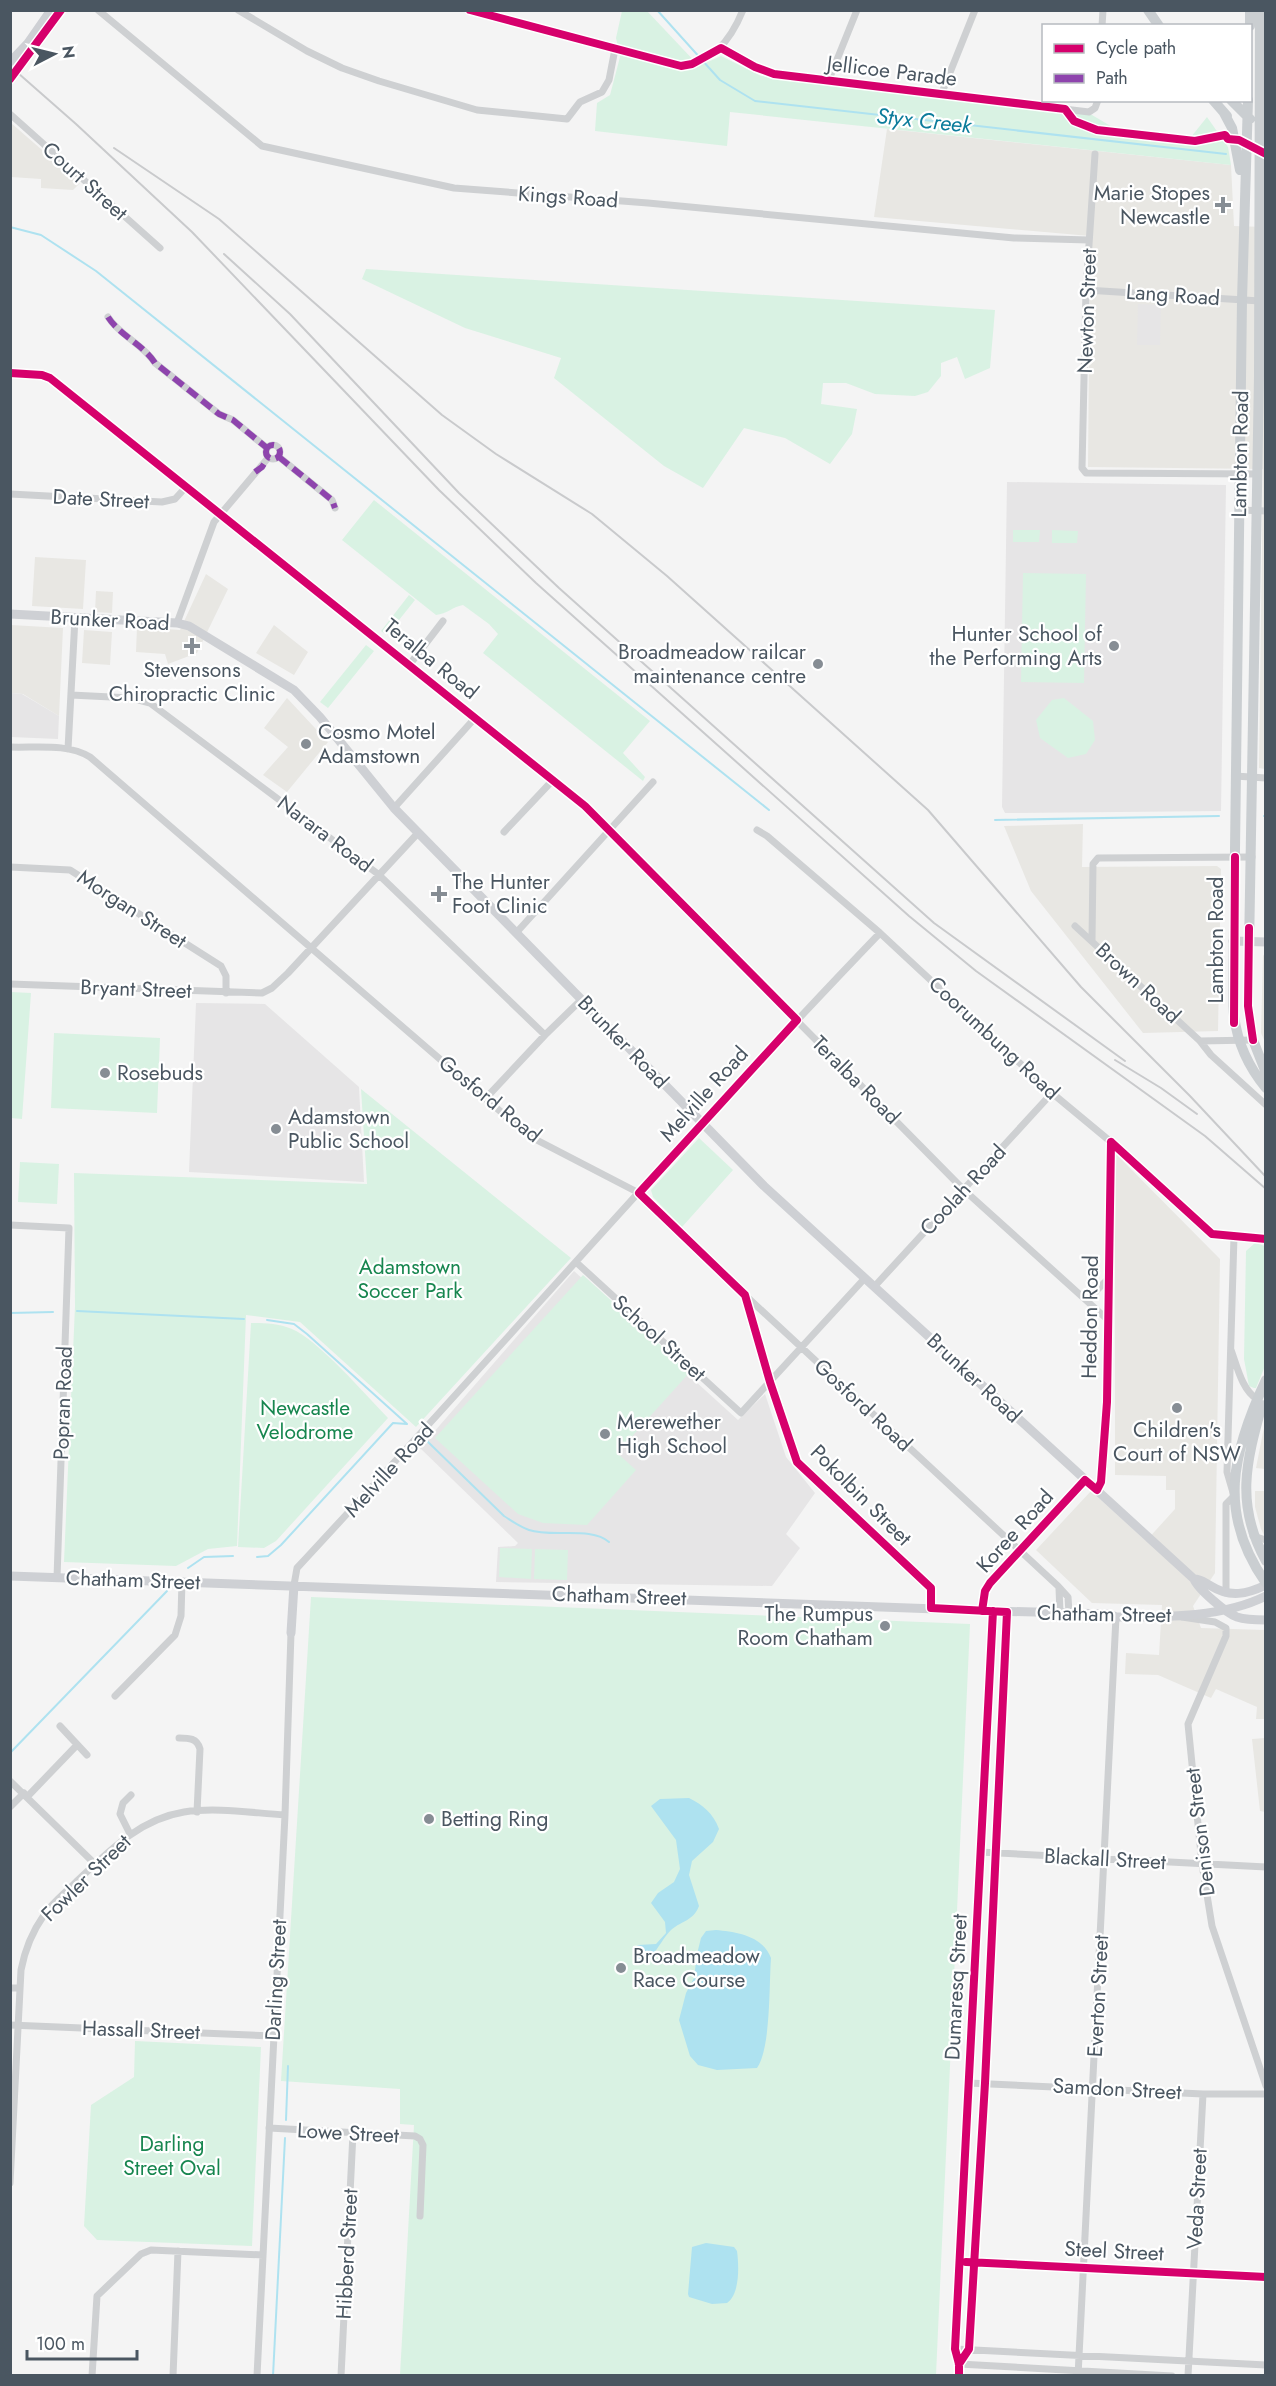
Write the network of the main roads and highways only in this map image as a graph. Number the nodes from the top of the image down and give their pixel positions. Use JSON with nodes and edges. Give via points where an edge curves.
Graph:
{"nodes":[{"id":1,"x":51,"y":10,"type":"edge"},
{"id":2,"x":1148,"y":10,"type":"edge"},
{"id":3,"x":1260,"y":10,"type":"edge"},
{"id":4,"x":1158,"y":24,"type":"edge"},
{"id":5,"x":10,"y":62,"type":"edge"},
{"id":6,"x":1262,"y":73,"type":"edge"},
{"id":7,"x":1266,"y":95,"type":"edge"},
{"id":8,"x":1215,"y":102,"type":"edge"},
{"id":9,"x":1233,"y":102,"type":"edge"},
{"id":10,"x":1248,"y":102,"type":"edge"},
{"id":11,"x":1224,"y":113,"type":"junction"},
{"id":12,"x":1247,"y":117,"type":"junction"},
{"id":13,"x":1262,"y":127,"type":"edge"},
{"id":14,"x":1246,"y":134,"type":"junction"},
{"id":15,"x":1262,"y":144,"type":"edge"},
{"id":16,"x":1244,"y":182,"type":"junction"},
{"id":17,"x":1266,"y":183,"type":"edge"},
{"id":18,"x":1260,"y":196,"type":"junction"},
{"id":19,"x":1261,"y":511,"type":"edge"},
{"id":20,"x":10,"y":614,"type":"edge"},
{"id":21,"x":1233,"y":941,"type":"junction"},
{"id":22,"x":1249,"y":941,"type":"junction"},
{"id":23,"x":1266,"y":942,"type":"edge"},
{"id":24,"x":1266,"y":1073,"type":"edge"},
{"id":25,"x":1266,"y":1088,"type":"edge"},
{"id":26,"x":1266,"y":1380,"type":"edge"},
{"id":27,"x":1263,"y":1399,"type":"edge"},
{"id":28,"x":1266,"y":1561,"type":"edge"},
{"id":29,"x":10,"y":1576,"type":"edge"},
{"id":30,"x":1194,"y":1579,"type":"junction"},
{"id":31,"x":1266,"y":1584,"type":"edge"},
{"id":32,"x":294,"y":1585,"type":"junction"},
{"id":33,"x":1266,"y":1596,"type":"edge"},
{"id":34,"x":1225,"y":1609,"type":"junction"},
{"id":35,"x":1266,"y":1620,"type":"edge"},
{"id":36,"x":291,"y":1633,"type":"road end"}],
"edges":[{"from":1,"to":5,"type":"main road"},
{"from":2,"to":4,"type":"main road"},
{"from":3,"to":6,"type":"main road","name":"Lambton Road"},
{"from":6,"to":7,"type":"main road"},
{"from":6,"to":13,"type":"main road","name":"Lambton Road"},
{"from":8,"to":11,"type":"main road"},
{"from":9,"to":12,"type":"main road"},
{"from":10,"to":12,"type":"main road","name":"Lambton Road"},
{"from":11,"to":14,"type":"main road"},
{"from":11,"to":16,"type":"main road","via":[[1232,128]]},
{"from":12,"to":13,"type":"main road"},
{"from":12,"to":14,"type":"main road","name":"Lambton Road"},
{"from":13,"to":15,"type":"main road","name":"Lambton Road"},
{"from":14,"to":15,"type":"main road"},
{"from":14,"to":16,"type":"main road","name":"Lambton Road"},
{"from":15,"to":18,"type":"main road","name":"Lambton Road"},
{"from":16,"to":21,"type":"main road","name":"Lambton Road"},
{"from":17,"to":18,"type":"main road"},
{"from":18,"to":19,"type":"main road","name":"Lambton Road"},
{"from":19,"to":22,"type":"main road","name":"Lambton Road"},
{"from":20,"to":30,"type":"main road","name":"Brunker Road","via":[[189,626],[294,690],[394,808],[764,1186]]},
{"from":21,"to":22,"type":"main road"},
{"from":21,"to":25,"type":"main road","name":"Lambton Road","via":[[1234,1023],[1256,1076]]},
{"from":22,"to":23,"type":"main road"},
{"from":22,"to":24,"type":"main road","name":"Lambton Road","via":[[1248,1006],[1253,1040]]},
{"from":26,"to":27,"type":"main road"},
{"from":27,"to":28,"type":"main road","via":[[1245,1482],[1246,1511]]},
{"from":27,"to":31,"type":"main road","via":[[1240,1451],[1234,1496],[1240,1538]]},
{"from":29,"to":32,"type":"main road","name":"Chatham Street"},
{"from":30,"to":31,"type":"main road","name":"Brunker Road","via":[[1226,1593],[1242,1594]]},
{"from":30,"to":34,"type":"main road","name":"Brunker Road"},
{"from":32,"to":34,"type":"main road","name":"Chatham Street","via":[[1116,1617],[1178,1617]]},
{"from":32,"to":36,"type":"main road","name":"Darling Street"},
{"from":33,"to":34,"type":"main road","name":"Chatham Street"},
{"from":34,"to":35,"type":"main road","via":[[1239,1618]]}]}
